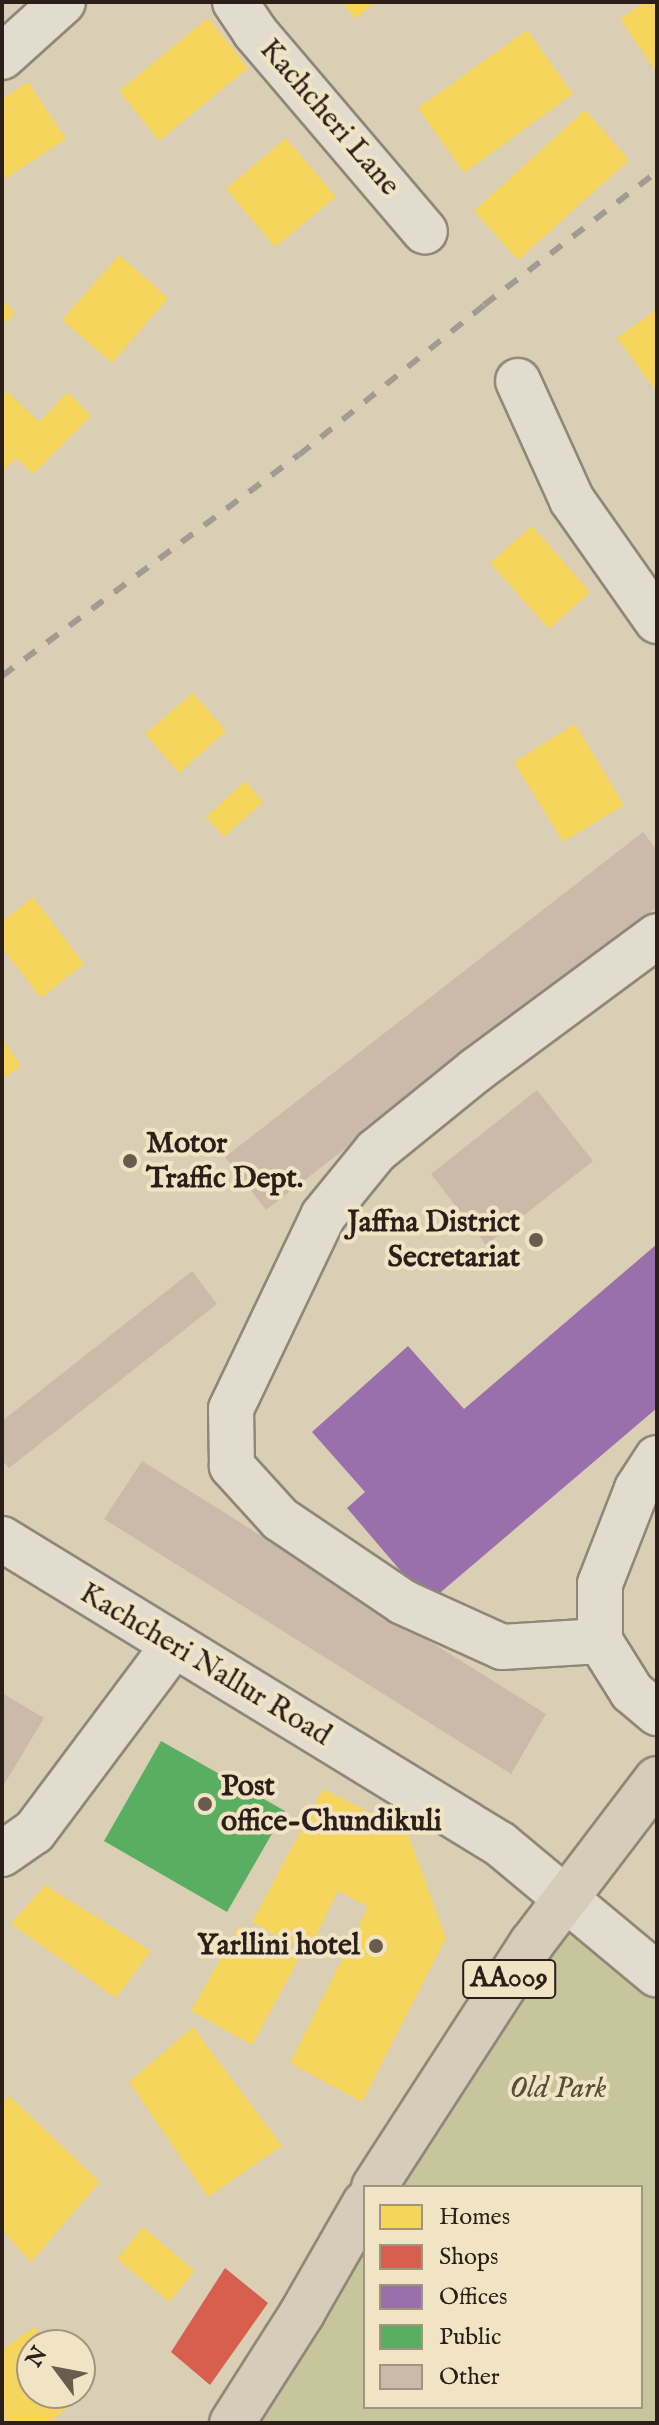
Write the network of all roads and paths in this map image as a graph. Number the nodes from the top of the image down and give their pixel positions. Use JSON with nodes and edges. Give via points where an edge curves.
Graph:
{"nodes":[{"id":1,"x":63,"y":2,"type":"edge"},
{"id":2,"x":235,"y":2,"type":"edge"},
{"id":3,"x":2,"y":57,"type":"edge"},
{"id":4,"x":425,"y":232,"type":"dead end"},
{"id":5,"x":518,"y":381,"type":"dead end"},
{"id":6,"x":657,"y":621,"type":"edge"},
{"id":7,"x":657,"y":936,"type":"edge"},
{"id":8,"x":657,"y":1458,"type":"edge"},
{"id":9,"x":2,"y":1539,"type":"edge"},
{"id":10,"x":600,"y":1641,"type":"junction"},
{"id":11,"x":174,"y":1645,"type":"junction"},
{"id":12,"x":657,"y":1713,"type":"edge"},
{"id":13,"x":657,"y":1779,"type":"edge"},
{"id":14,"x":2,"y":1854,"type":"edge"},
{"id":15,"x":565,"y":1899,"type":"junction"},
{"id":16,"x":657,"y":1975,"type":"edge"},
{"id":17,"x":375,"y":2185,"type":"edge"},
{"id":18,"x":363,"y":2206,"type":"edge"},
{"id":19,"x":232,"y":2423,"type":"edge"}],
"edges":[{"from":1,"to":3,"type":"street"},
{"from":2,"to":4,"type":"street","name":"Kachcheri Lane"},
{"from":5,"to":6,"type":"street","via":[[572,500]]},
{"from":7,"to":10,"type":"street","via":[[376,1151],[323,1216],[231,1409],[232,1466],[280,1519],[403,1602],[502,1647]]},
{"from":8,"to":10,"type":"street","via":[[637,1489],[600,1584]]},
{"from":9,"to":11,"type":"street","name":"Kachcheri Nallur Road"},
{"from":10,"to":12,"type":"street","via":[[632,1692]]},
{"from":11,"to":14,"type":"street","via":[[34,1832]]},
{"from":11,"to":15,"type":"street","name":"Kachcheri Nallur Road","via":[[500,1844]]},
{"from":13,"to":15,"type":"highway","number":"AA009"},
{"from":15,"to":16,"type":"street","name":"Kachcheri Nallur Road"},
{"from":15,"to":17,"type":"highway","number":"AA009"},
{"from":18,"to":19,"type":"highway"}]}
